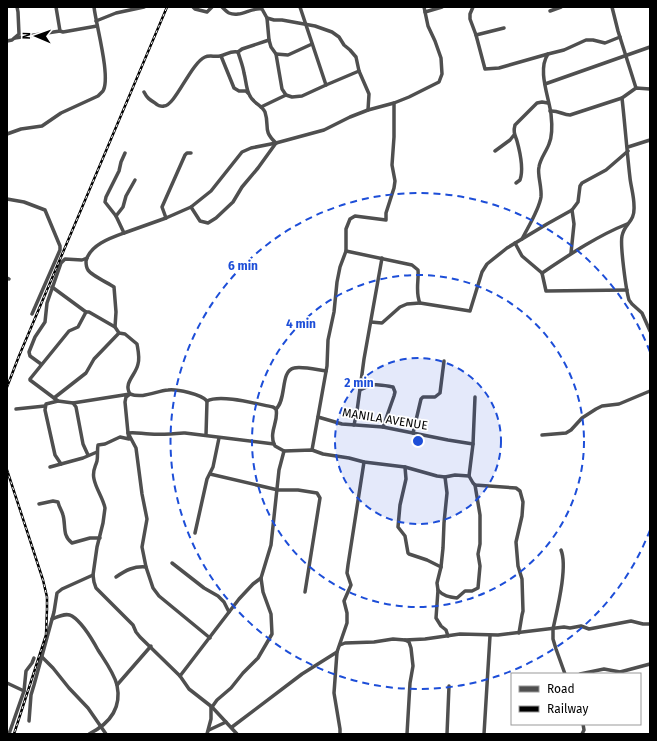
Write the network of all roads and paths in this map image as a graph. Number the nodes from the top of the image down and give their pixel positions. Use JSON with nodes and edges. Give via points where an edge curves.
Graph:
{"nodes":[{"id":1,"x":17,"y":7,"type":"edge"},
{"id":2,"x":56,"y":7,"type":"edge"},
{"id":3,"x":94,"y":7,"type":"edge"},
{"id":4,"x":144,"y":7,"type":"edge"},
{"id":5,"x":193,"y":7,"type":"edge"},
{"id":6,"x":212,"y":7,"type":"edge"},
{"id":7,"x":222,"y":7,"type":"edge"},
{"id":8,"x":300,"y":7,"type":"edge"},
{"id":9,"x":424,"y":7,"type":"edge"},
{"id":10,"x":442,"y":7,"type":"edge"},
{"id":11,"x":473,"y":7,"type":"edge"},
{"id":12,"x":561,"y":7,"type":"edge"},
{"id":13,"x":612,"y":7,"type":"edge"},
{"id":14,"x":261,"y":8,"type":"edge"},
{"id":15,"x":550,"y":11,"type":"dead end"},
{"id":16,"x":425,"y":12,"type":"junction"},
{"id":17,"x":267,"y":18,"type":"junction"},
{"id":18,"x":96,"y":21,"type":"junction"},
{"id":19,"x":306,"y":25,"type":"junction"},
{"id":20,"x":97,"y":26,"type":"junction"},
{"id":21,"x":504,"y":28,"type":"dead end"},
{"id":22,"x":60,"y":31,"type":"junction"},
{"id":23,"x":476,"y":35,"type":"junction"},
{"id":24,"x":620,"y":37,"type":"junction"},
{"id":25,"x":15,"y":38,"type":"junction"},
{"id":26,"x":269,"y":40,"type":"junction"},
{"id":27,"x":7,"y":41,"type":"edge"},
{"id":28,"x":312,"y":44,"type":"junction"},
{"id":29,"x":650,"y":47,"type":"edge"},
{"id":30,"x":238,"y":52,"type":"junction"},
{"id":31,"x":276,"y":54,"type":"junction"},
{"id":32,"x":548,"y":54,"type":"junction"},
{"id":33,"x":221,"y":56,"type":"junction"},
{"id":34,"x":626,"y":56,"type":"junction"},
{"id":35,"x":359,"y":71,"type":"junction"},
{"id":36,"x":545,"y":84,"type":"junction"},
{"id":37,"x":326,"y":85,"type":"junction"},
{"id":38,"x":636,"y":88,"type":"junction"},
{"id":39,"x":650,"y":89,"type":"edge"},
{"id":40,"x":144,"y":92,"type":"dead end"},
{"id":41,"x":249,"y":94,"type":"junction"},
{"id":42,"x":286,"y":95,"type":"junction"},
{"id":43,"x":622,"y":98,"type":"junction"},
{"id":44,"x":548,"y":103,"type":"junction"},
{"id":45,"x":394,"y":104,"type":"junction"},
{"id":46,"x":261,"y":107,"type":"junction"},
{"id":47,"x":368,"y":110,"type":"junction"},
{"id":48,"x":550,"y":111,"type":"junction"},
{"id":49,"x":7,"y":133,"type":"edge"},
{"id":50,"x":514,"y":135,"type":"junction"},
{"id":51,"x":650,"y":140,"type":"edge"},
{"id":52,"x":276,"y":143,"type":"junction"},
{"id":53,"x":628,"y":149,"type":"junction"},
{"id":54,"x":495,"y":151,"type":"dead end"},
{"id":55,"x":125,"y":153,"type":"dead end"},
{"id":56,"x":191,"y":153,"type":"dead end"},
{"id":57,"x":135,"y":180,"type":"dead end"},
{"id":58,"x":516,"y":183,"type":"dead end"},
{"id":59,"x":7,"y":200,"type":"edge"},
{"id":60,"x":191,"y":207,"type":"junction"},
{"id":61,"x":572,"y":210,"type":"junction"},
{"id":62,"x":116,"y":216,"type":"junction"},
{"id":63,"x":166,"y":218,"type":"junction"},
{"id":64,"x":627,"y":224,"type":"junction"},
{"id":65,"x":124,"y":233,"type":"junction"},
{"id":66,"x":522,"y":239,"type":"junction"},
{"id":67,"x":515,"y":243,"type":"junction"},
{"id":68,"x":346,"y":251,"type":"junction"},
{"id":69,"x":571,"y":253,"type":"junction"},
{"id":70,"x":87,"y":258,"type":"junction"},
{"id":71,"x":382,"y":258,"type":"junction"},
{"id":72,"x":542,"y":273,"type":"junction"},
{"id":73,"x":52,"y":287,"type":"junction"},
{"id":74,"x":627,"y":290,"type":"junction"},
{"id":75,"x":420,"y":303,"type":"junction"},
{"id":76,"x":86,"y":312,"type":"junction"},
{"id":77,"x":32,"y":314,"type":"dead end"},
{"id":78,"x":371,"y":322,"type":"junction"},
{"id":79,"x":115,"y":327,"type":"junction"},
{"id":80,"x":650,"y":331,"type":"edge"},
{"id":81,"x":119,"y":333,"type":"junction"},
{"id":82,"x":444,"y":361,"type":"dead end"},
{"id":83,"x":41,"y":364,"type":"junction"},
{"id":84,"x":326,"y":372,"type":"junction"},
{"id":85,"x":360,"y":390,"type":"junction"},
{"id":86,"x":650,"y":391,"type":"edge"},
{"id":87,"x":130,"y":394,"type":"junction"},
{"id":88,"x":475,"y":397,"type":"dead end"},
{"id":89,"x":54,"y":398,"type":"junction"},
{"id":90,"x":58,"y":401,"type":"junction"},
{"id":91,"x":207,"y":401,"type":"junction"},
{"id":92,"x":73,"y":403,"type":"junction"},
{"id":93,"x":45,"y":406,"type":"junction"},
{"id":94,"x":16,"y":409,"type":"dead end"},
{"id":95,"x":276,"y":409,"type":"junction"},
{"id":96,"x":318,"y":417,"type":"junction"},
{"id":97,"x":354,"y":425,"type":"junction"},
{"id":98,"x":383,"y":427,"type":"junction"},
{"id":99,"x":128,"y":433,"type":"junction"},
{"id":100,"x":413,"y":433,"type":"junction"},
{"id":101,"x":206,"y":435,"type":"junction"},
{"id":102,"x":542,"y":435,"type":"dead end"},
{"id":103,"x":219,"y":438,"type":"junction"},
{"id":104,"x":274,"y":444,"type":"junction"},
{"id":105,"x":473,"y":444,"type":"junction"},
{"id":106,"x":284,"y":450,"type":"junction"},
{"id":107,"x":312,"y":450,"type":"junction"},
{"id":108,"x":96,"y":452,"type":"junction"},
{"id":109,"x":88,"y":455,"type":"junction"},
{"id":110,"x":364,"y":462,"type":"junction"},
{"id":111,"x":61,"y":464,"type":"junction"},
{"id":112,"x":50,"y":467,"type":"dead end"},
{"id":113,"x":405,"y":467,"type":"junction"},
{"id":114,"x":210,"y":474,"type":"junction"},
{"id":115,"x":468,"y":476,"type":"junction"},
{"id":116,"x":445,"y":477,"type":"junction"},
{"id":117,"x":475,"y":485,"type":"junction"},
{"id":118,"x":278,"y":490,"type":"junction"},
{"id":119,"x":39,"y":504,"type":"dead end"},
{"id":120,"x":195,"y":533,"type":"dead end"},
{"id":121,"x":100,"y":538,"type":"junction"},
{"id":122,"x":561,"y":550,"type":"dead end"},
{"id":123,"x":172,"y":563,"type":"dead end"},
{"id":124,"x":146,"y":567,"type":"junction"},
{"id":125,"x":441,"y":567,"type":"junction"},
{"id":126,"x":93,"y":575,"type":"junction"},
{"id":127,"x":116,"y":577,"type":"dead end"},
{"id":128,"x":261,"y":578,"type":"junction"},
{"id":129,"x":438,"y":590,"type":"junction"},
{"id":130,"x":305,"y":592,"type":"dead end"},
{"id":131,"x":229,"y":612,"type":"junction"},
{"id":132,"x":52,"y":619,"type":"junction"},
{"id":133,"x":650,"y":624,"type":"edge"},
{"id":134,"x":553,"y":629,"type":"junction"},
{"id":135,"x":519,"y":633,"type":"junction"},
{"id":136,"x":448,"y":636,"type":"junction"},
{"id":137,"x":490,"y":636,"type":"junction"},
{"id":138,"x":210,"y":638,"type":"junction"},
{"id":139,"x":405,"y":640,"type":"junction"},
{"id":140,"x":340,"y":645,"type":"junction"},
{"id":141,"x":151,"y":646,"type":"junction"},
{"id":142,"x":337,"y":652,"type":"junction"},
{"id":143,"x":42,"y":657,"type":"junction"},
{"id":144,"x":34,"y":658,"type":"dead end"},
{"id":145,"x":650,"y":664,"type":"edge"},
{"id":146,"x":565,"y":673,"type":"edge"},
{"id":147,"x":585,"y":673,"type":"edge"},
{"id":148,"x":180,"y":676,"type":"junction"},
{"id":149,"x":7,"y":683,"type":"edge"},
{"id":150,"x":117,"y":685,"type":"junction"},
{"id":151,"x":449,"y":686,"type":"dead end"},
{"id":152,"x":24,"y":691,"type":"junction"},
{"id":153,"x":212,"y":707,"type":"junction"},
{"id":154,"x":29,"y":721,"type":"dead end"},
{"id":155,"x":226,"y":722,"type":"junction"},
{"id":156,"x":100,"y":727,"type":"junction"},
{"id":157,"x":232,"y":727,"type":"junction"},
{"id":158,"x":209,"y":730,"type":"junction"},
{"id":159,"x":9,"y":734,"type":"edge"},
{"id":160,"x":89,"y":734,"type":"edge"},
{"id":161,"x":106,"y":734,"type":"edge"},
{"id":162,"x":207,"y":734,"type":"edge"},
{"id":163,"x":237,"y":734,"type":"edge"},
{"id":164,"x":340,"y":734,"type":"edge"},
{"id":165,"x":407,"y":734,"type":"edge"},
{"id":166,"x":447,"y":734,"type":"edge"},
{"id":167,"x":484,"y":734,"type":"edge"}],
"edges":[{"from":1,"to":25,"type":"street","via":[[20,28]]},
{"from":2,"to":22,"type":"street"},
{"from":3,"to":18,"type":"street"},
{"from":4,"to":18,"type":"street","via":[[116,13]]},
{"from":5,"to":6,"type":"street","via":[[207,12]]},
{"from":7,"to":14,"type":"street","via":[[229,13],[240,14]]},
{"from":8,"to":19,"type":"street"},
{"from":9,"to":16,"type":"street"},
{"from":10,"to":16,"type":"street"},
{"from":11,"to":23,"type":"street","via":[[470,19]]},
{"from":12,"to":15,"type":"street"},
{"from":13,"to":24,"type":"street"},
{"from":14,"to":17,"type":"street"},
{"from":16,"to":45,"type":"street","via":[[441,58],[442,74],[438,82]]},
{"from":17,"to":19,"type":"street"},
{"from":17,"to":26,"type":"street"},
{"from":18,"to":20,"type":"street"},
{"from":19,"to":28,"type":"street"},
{"from":19,"to":35,"type":"street","via":[[332,32],[339,37],[356,57]]},
{"from":20,"to":22,"type":"street"},
{"from":20,"to":49,"type":"street","via":[[104,62],[102,92],[42,126]]},
{"from":21,"to":23,"type":"street"},
{"from":22,"to":25,"type":"street"},
{"from":23,"to":32,"type":"street","via":[[485,69],[499,68]]},
{"from":24,"to":32,"type":"street","via":[[605,43],[586,40]]},
{"from":24,"to":34,"type":"street"},
{"from":25,"to":27,"type":"street"},
{"from":26,"to":30,"type":"street"},
{"from":26,"to":31,"type":"street"},
{"from":28,"to":31,"type":"street","via":[[288,55]]},
{"from":28,"to":37,"type":"street"},
{"from":29,"to":34,"type":"street"},
{"from":30,"to":33,"type":"street"},
{"from":30,"to":41,"type":"street"},
{"from":31,"to":42,"type":"street","via":[[282,89]]},
{"from":32,"to":36,"type":"street","via":[[543,72]]},
{"from":33,"to":40,"type":"street","via":[[205,57],[198,62],[168,105],[158,105]]},
{"from":33,"to":41,"type":"street","via":[[234,88]]},
{"from":34,"to":36,"type":"street"},
{"from":34,"to":38,"type":"street"},
{"from":35,"to":37,"type":"street"},
{"from":35,"to":47,"type":"street","via":[[369,94]]},
{"from":36,"to":44,"type":"street"},
{"from":37,"to":42,"type":"street","via":[[302,96]]},
{"from":38,"to":39,"type":"street"},
{"from":38,"to":43,"type":"street"},
{"from":41,"to":46,"type":"street"},
{"from":42,"to":46,"type":"street"},
{"from":43,"to":48,"type":"street","via":[[570,115]]},
{"from":43,"to":53,"type":"street"},
{"from":44,"to":48,"type":"street"},
{"from":44,"to":50,"type":"street","via":[[539,102],[529,110],[515,125]]},
{"from":45,"to":47,"type":"street"},
{"from":45,"to":68,"type":"street","via":[[392,165],[395,181],[386,220],[359,216],[350,219],[346,228]]},
{"from":46,"to":52,"type":"street","via":[[265,113],[269,137]]},
{"from":47,"to":52,"type":"street","via":[[324,130]]},
{"from":48,"to":66,"type":"street","via":[[551,138],[538,168],[540,198]]},
{"from":50,"to":54,"type":"street"},
{"from":50,"to":58,"type":"street","via":[[521,175]]},
{"from":51,"to":53,"type":"street"},
{"from":52,"to":60,"type":"street","via":[[242,152],[212,191]]},
{"from":52,"to":60,"type":"street","via":[[233,202],[216,218],[208,223],[200,221]]},
{"from":53,"to":61,"type":"street","via":[[606,170],[582,183],[578,202]]},
{"from":53,"to":64,"type":"street","via":[[634,205],[632,219]]},
{"from":55,"to":62,"type":"street","via":[[105,202]]},
{"from":56,"to":63,"type":"street","via":[[187,153],[162,208]]},
{"from":57,"to":62,"type":"street"},
{"from":59,"to":77,"type":"street","via":[[24,202],[46,210],[60,246]]},
{"from":60,"to":63,"type":"street"},
{"from":61,"to":66,"type":"street"},
{"from":61,"to":69,"type":"street","via":[[574,224]]},
{"from":62,"to":65,"type":"street"},
{"from":63,"to":65,"type":"street"},
{"from":64,"to":69,"type":"street"},
{"from":64,"to":74,"type":"street","via":[[621,243]]},
{"from":65,"to":70,"type":"street","via":[[107,239],[94,248]]},
{"from":66,"to":67,"type":"street"},
{"from":67,"to":72,"type":"street","via":[[522,256]]},
{"from":67,"to":75,"type":"street","via":[[484,268],[470,311]]},
{"from":68,"to":71,"type":"street"},
{"from":68,"to":84,"type":"street","via":[[336,282]]},
{"from":69,"to":72,"type":"street"},
{"from":70,"to":73,"type":"street","via":[[66,259],[61,263]]},
{"from":70,"to":79,"type":"street","via":[[88,270],[114,287]]},
{"from":71,"to":75,"type":"street","via":[[412,265],[418,270]]},
{"from":71,"to":78,"type":"street"},
{"from":72,"to":74,"type":"street","via":[[544,289],[547,291]]},
{"from":73,"to":76,"type":"street"},
{"from":73,"to":83,"type":"street","via":[[46,303],[45,322],[29,352],[30,356]]},
{"from":74,"to":80,"type":"street","via":[[629,300],[642,313]]},
{"from":75,"to":78,"type":"street","via":[[400,307],[382,322]]},
{"from":76,"to":79,"type":"street"},
{"from":76,"to":83,"type":"street","via":[[78,327],[69,331]]},
{"from":78,"to":85,"type":"street"},
{"from":79,"to":81,"type":"street"},
{"from":81,"to":87,"type":"street","via":[[125,334],[137,344],[138,364],[129,383]]},
{"from":81,"to":89,"type":"street","via":[[94,359],[86,372]]},
{"from":82,"to":100,"type":"street","via":[[440,393],[435,398],[421,399]]},
{"from":83,"to":89,"type":"street","via":[[30,380]]},
{"from":84,"to":95,"type":"street","via":[[297,367],[290,369],[284,382],[283,397]]},
{"from":84,"to":96,"type":"street"},
{"from":85,"to":97,"type":"street"},
{"from":85,"to":98,"type":"street","via":[[377,384],[393,387],[394,396]]},
{"from":86,"to":102,"type":"street","via":[[619,404],[602,406],[582,418],[571,430]]},
{"from":87,"to":91,"type":"street","via":[[138,396],[175,390],[200,396]]},
{"from":87,"to":92,"type":"street"},
{"from":87,"to":99,"type":"street","via":[[125,402]]},
{"from":88,"to":105,"type":"street"},
{"from":89,"to":90,"type":"street"},
{"from":90,"to":92,"type":"street"},
{"from":90,"to":93,"type":"street"},
{"from":91,"to":95,"type":"street","via":[[221,398]]},
{"from":91,"to":101,"type":"street"},
{"from":92,"to":109,"type":"street"},
{"from":93,"to":94,"type":"street"},
{"from":93,"to":111,"type":"street","via":[[55,455]]},
{"from":95,"to":104,"type":"street","via":[[277,419],[272,432]]},
{"from":96,"to":97,"type":"street","name":"MANILA AVENUE"},
{"from":96,"to":107,"type":"street"},
{"from":97,"to":98,"type":"street","name":"MANILA AVENUE"},
{"from":98,"to":100,"type":"street","name":"MANILA AVENUE"},
{"from":99,"to":101,"type":"street"},
{"from":99,"to":108,"type":"street","via":[[130,440],[118,438],[98,445]]},
{"from":99,"to":124,"type":"street","via":[[136,448],[147,519],[142,547]]},
{"from":100,"to":105,"type":"street","name":"MANILA AVENUE"},
{"from":101,"to":103,"type":"street"},
{"from":103,"to":104,"type":"street"},
{"from":103,"to":114,"type":"street"},
{"from":104,"to":106,"type":"street"},
{"from":105,"to":115,"type":"street"},
{"from":106,"to":107,"type":"street"},
{"from":106,"to":118,"type":"street"},
{"from":107,"to":110,"type":"street"},
{"from":108,"to":109,"type":"street"},
{"from":108,"to":121,"type":"street","via":[[97,462],[93,473],[105,508]]},
{"from":109,"to":111,"type":"street"},
{"from":110,"to":113,"type":"street"},
{"from":110,"to":140,"type":"street","via":[[348,565],[350,586],[344,601],[347,623]]},
{"from":111,"to":112,"type":"street"},
{"from":113,"to":116,"type":"street"},
{"from":113,"to":125,"type":"street","via":[[406,479],[398,527],[405,536],[409,554]]},
{"from":114,"to":118,"type":"street"},
{"from":114,"to":120,"type":"street"},
{"from":115,"to":116,"type":"street"},
{"from":115,"to":117,"type":"street"},
{"from":116,"to":125,"type":"street","via":[[447,493]]},
{"from":117,"to":129,"type":"street","via":[[480,515],[478,588],[465,591],[457,598],[446,596]]},
{"from":117,"to":135,"type":"street","via":[[516,488],[522,495],[522,516],[516,542],[522,579],[523,611]]},
{"from":118,"to":128,"type":"street","via":[[272,545]]},
{"from":118,"to":130,"type":"street","via":[[317,493],[320,498]]},
{"from":119,"to":121,"type":"street","via":[[58,502],[64,517],[64,531],[72,543]]},
{"from":121,"to":126,"type":"street"},
{"from":122,"to":134,"type":"street","via":[[563,568]]},
{"from":123,"to":131,"type":"street","via":[[218,596]]},
{"from":124,"to":127,"type":"street","via":[[127,570]]},
{"from":124,"to":138,"type":"street","via":[[153,588],[159,596]]},
{"from":125,"to":129,"type":"street"},
{"from":126,"to":132,"type":"street","via":[[57,593]]},
{"from":126,"to":141,"type":"street","via":[[96,588]]},
{"from":128,"to":131,"type":"street"},
{"from":128,"to":153,"type":"street","via":[[271,614],[272,634],[258,658]]},
{"from":129,"to":136,"type":"street","via":[[436,618]]},
{"from":131,"to":138,"type":"street"},
{"from":132,"to":143,"type":"street"},
{"from":132,"to":150,"type":"street","via":[[66,614],[72,616],[88,634]]},
{"from":133,"to":134,"type":"street","via":[[631,622],[589,629],[581,626]]},
{"from":134,"to":135,"type":"street"},
{"from":134,"to":146,"type":"street","via":[[553,639]]},
{"from":135,"to":137,"type":"street"},
{"from":136,"to":137,"type":"street"},
{"from":136,"to":139,"type":"street"},
{"from":137,"to":167,"type":"street"},
{"from":138,"to":148,"type":"street"},
{"from":139,"to":140,"type":"street"},
{"from":139,"to":165,"type":"street","via":[[409,642],[413,660]]},
{"from":140,"to":142,"type":"street"},
{"from":141,"to":148,"type":"street"},
{"from":141,"to":150,"type":"street"},
{"from":142,"to":157,"type":"street","via":[[302,674]]},
{"from":142,"to":164,"type":"street","via":[[334,693]]},
{"from":143,"to":154,"type":"street","via":[[31,694]]},
{"from":143,"to":156,"type":"street","via":[[88,708]]},
{"from":144,"to":152,"type":"street","via":[[26,671]]},
{"from":145,"to":147,"type":"street","via":[[620,672],[604,669]]},
{"from":148,"to":153,"type":"street","via":[[189,689]]},
{"from":149,"to":152,"type":"street"},
{"from":150,"to":156,"type":"street","via":[[116,709],[110,719]]},
{"from":151,"to":166,"type":"street"},
{"from":152,"to":159,"type":"street"},
{"from":153,"to":155,"type":"street"},
{"from":153,"to":158,"type":"street"},
{"from":155,"to":157,"type":"street"},
{"from":155,"to":158,"type":"street"},
{"from":156,"to":160,"type":"street"},
{"from":156,"to":161,"type":"street"},
{"from":157,"to":163,"type":"street"},
{"from":158,"to":162,"type":"street"}]}
